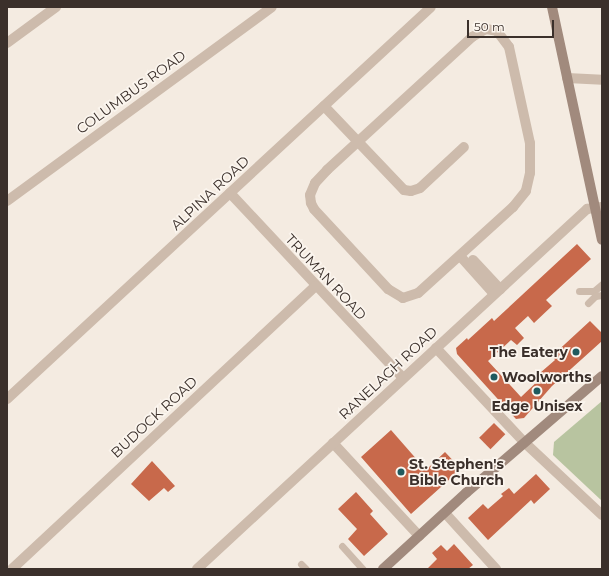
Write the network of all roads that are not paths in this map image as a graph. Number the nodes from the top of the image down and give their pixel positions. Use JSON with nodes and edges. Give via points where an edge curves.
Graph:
{"nodes":[{"id":1,"x":56,"y":7,"type":"edge"},
{"id":2,"x":272,"y":7,"type":"edge"},
{"id":3,"x":431,"y":7,"type":"edge"},
{"id":4,"x":552,"y":7,"type":"edge"},
{"id":5,"x":7,"y":43,"type":"edge"},
{"id":6,"x":567,"y":78,"type":"junction"},
{"id":7,"x":602,"y":80,"type":"edge"},
{"id":8,"x":324,"y":106,"type":"junction"},
{"id":9,"x":358,"y":142,"type":"junction"},
{"id":10,"x":464,"y":147,"type":"dead end"},
{"id":11,"x":230,"y":193,"type":"junction"},
{"id":12,"x":7,"y":201,"type":"edge"},
{"id":13,"x":599,"y":207,"type":"edge"},
{"id":14,"x":602,"y":240,"type":"edge"},
{"id":15,"x":462,"y":254,"type":"junction"},
{"id":16,"x":602,"y":284,"type":"edge"},
{"id":17,"x":315,"y":286,"type":"junction"},
{"id":18,"x":579,"y":291,"type":"dead end"},
{"id":19,"x":497,"y":292,"type":"junction"},
{"id":20,"x":602,"y":295,"type":"edge"},
{"id":21,"x":588,"y":303,"type":"dead end"},
{"id":22,"x":436,"y":348,"type":"junction"},
{"id":23,"x":602,"y":376,"type":"edge"},
{"id":24,"x":403,"y":378,"type":"junction"},
{"id":25,"x":7,"y":399,"type":"edge"},
{"id":26,"x":524,"y":442,"type":"junction"},
{"id":27,"x":333,"y":443,"type":"junction"},
{"id":28,"x":445,"y":513,"type":"junction"},
{"id":29,"x":602,"y":515,"type":"edge"},
{"id":30,"x":419,"y":536,"type":"junction"},
{"id":31,"x":342,"y":546,"type":"dead end"},
{"id":32,"x":12,"y":569,"type":"edge"},
{"id":33,"x":197,"y":569,"type":"edge"},
{"id":34,"x":362,"y":569,"type":"edge"},
{"id":35,"x":383,"y":569,"type":"edge"},
{"id":36,"x":496,"y":569,"type":"edge"}],
"edges":[{"from":1,"to":5,"type":"street"},
{"from":2,"to":12,"type":"street","name":"COLUMBUS ROAD"},
{"from":3,"to":8,"type":"street","name":"ALPINA ROAD"},
{"from":4,"to":6,"type":"main road"},
{"from":6,"to":7,"type":"street"},
{"from":6,"to":13,"type":"main road"},
{"from":8,"to":9,"type":"street"},
{"from":8,"to":11,"type":"street","name":"ALPINA ROAD"},
{"from":9,"to":10,"type":"street","via":[[400,188],[407,191],[420,188]]},
{"from":9,"to":15,"type":"street","via":[[315,183],[310,195],[311,203],[388,289],[403,298],[418,293]]},
{"from":9,"to":15,"type":"street","via":[[480,31],[492,29],[503,37],[509,47],[528,128],[530,173],[522,198]]},
{"from":11,"to":17,"type":"street","name":"TRUMAN ROAD"},
{"from":11,"to":25,"type":"street","name":"ALPINA ROAD"},
{"from":13,"to":14,"type":"main road"},
{"from":13,"to":19,"type":"street","name":"RANELAGH ROAD","via":[[587,209]]},
{"from":15,"to":19,"type":"street"},
{"from":16,"to":18,"type":"lane","via":[[594,291]]},
{"from":17,"to":24,"type":"street","name":"TRUMAN ROAD"},
{"from":17,"to":32,"type":"street","name":"BUDOCK ROAD"},
{"from":19,"to":22,"type":"street","name":"RANELAGH ROAD"},
{"from":20,"to":21,"type":"lane","via":[[595,296]]},
{"from":22,"to":24,"type":"street","name":"RANELAGH ROAD"},
{"from":22,"to":26,"type":"street"},
{"from":23,"to":26,"type":"main road"},
{"from":24,"to":27,"type":"street","name":"RANELAGH ROAD"},
{"from":26,"to":28,"type":"main road"},
{"from":26,"to":29,"type":"street"},
{"from":27,"to":30,"type":"street"},
{"from":27,"to":33,"type":"street","name":"RANELAGH ROAD"},
{"from":28,"to":30,"type":"main road"},
{"from":28,"to":36,"type":"street"},
{"from":30,"to":35,"type":"main road"},
{"from":31,"to":34,"type":"lane"}]}
